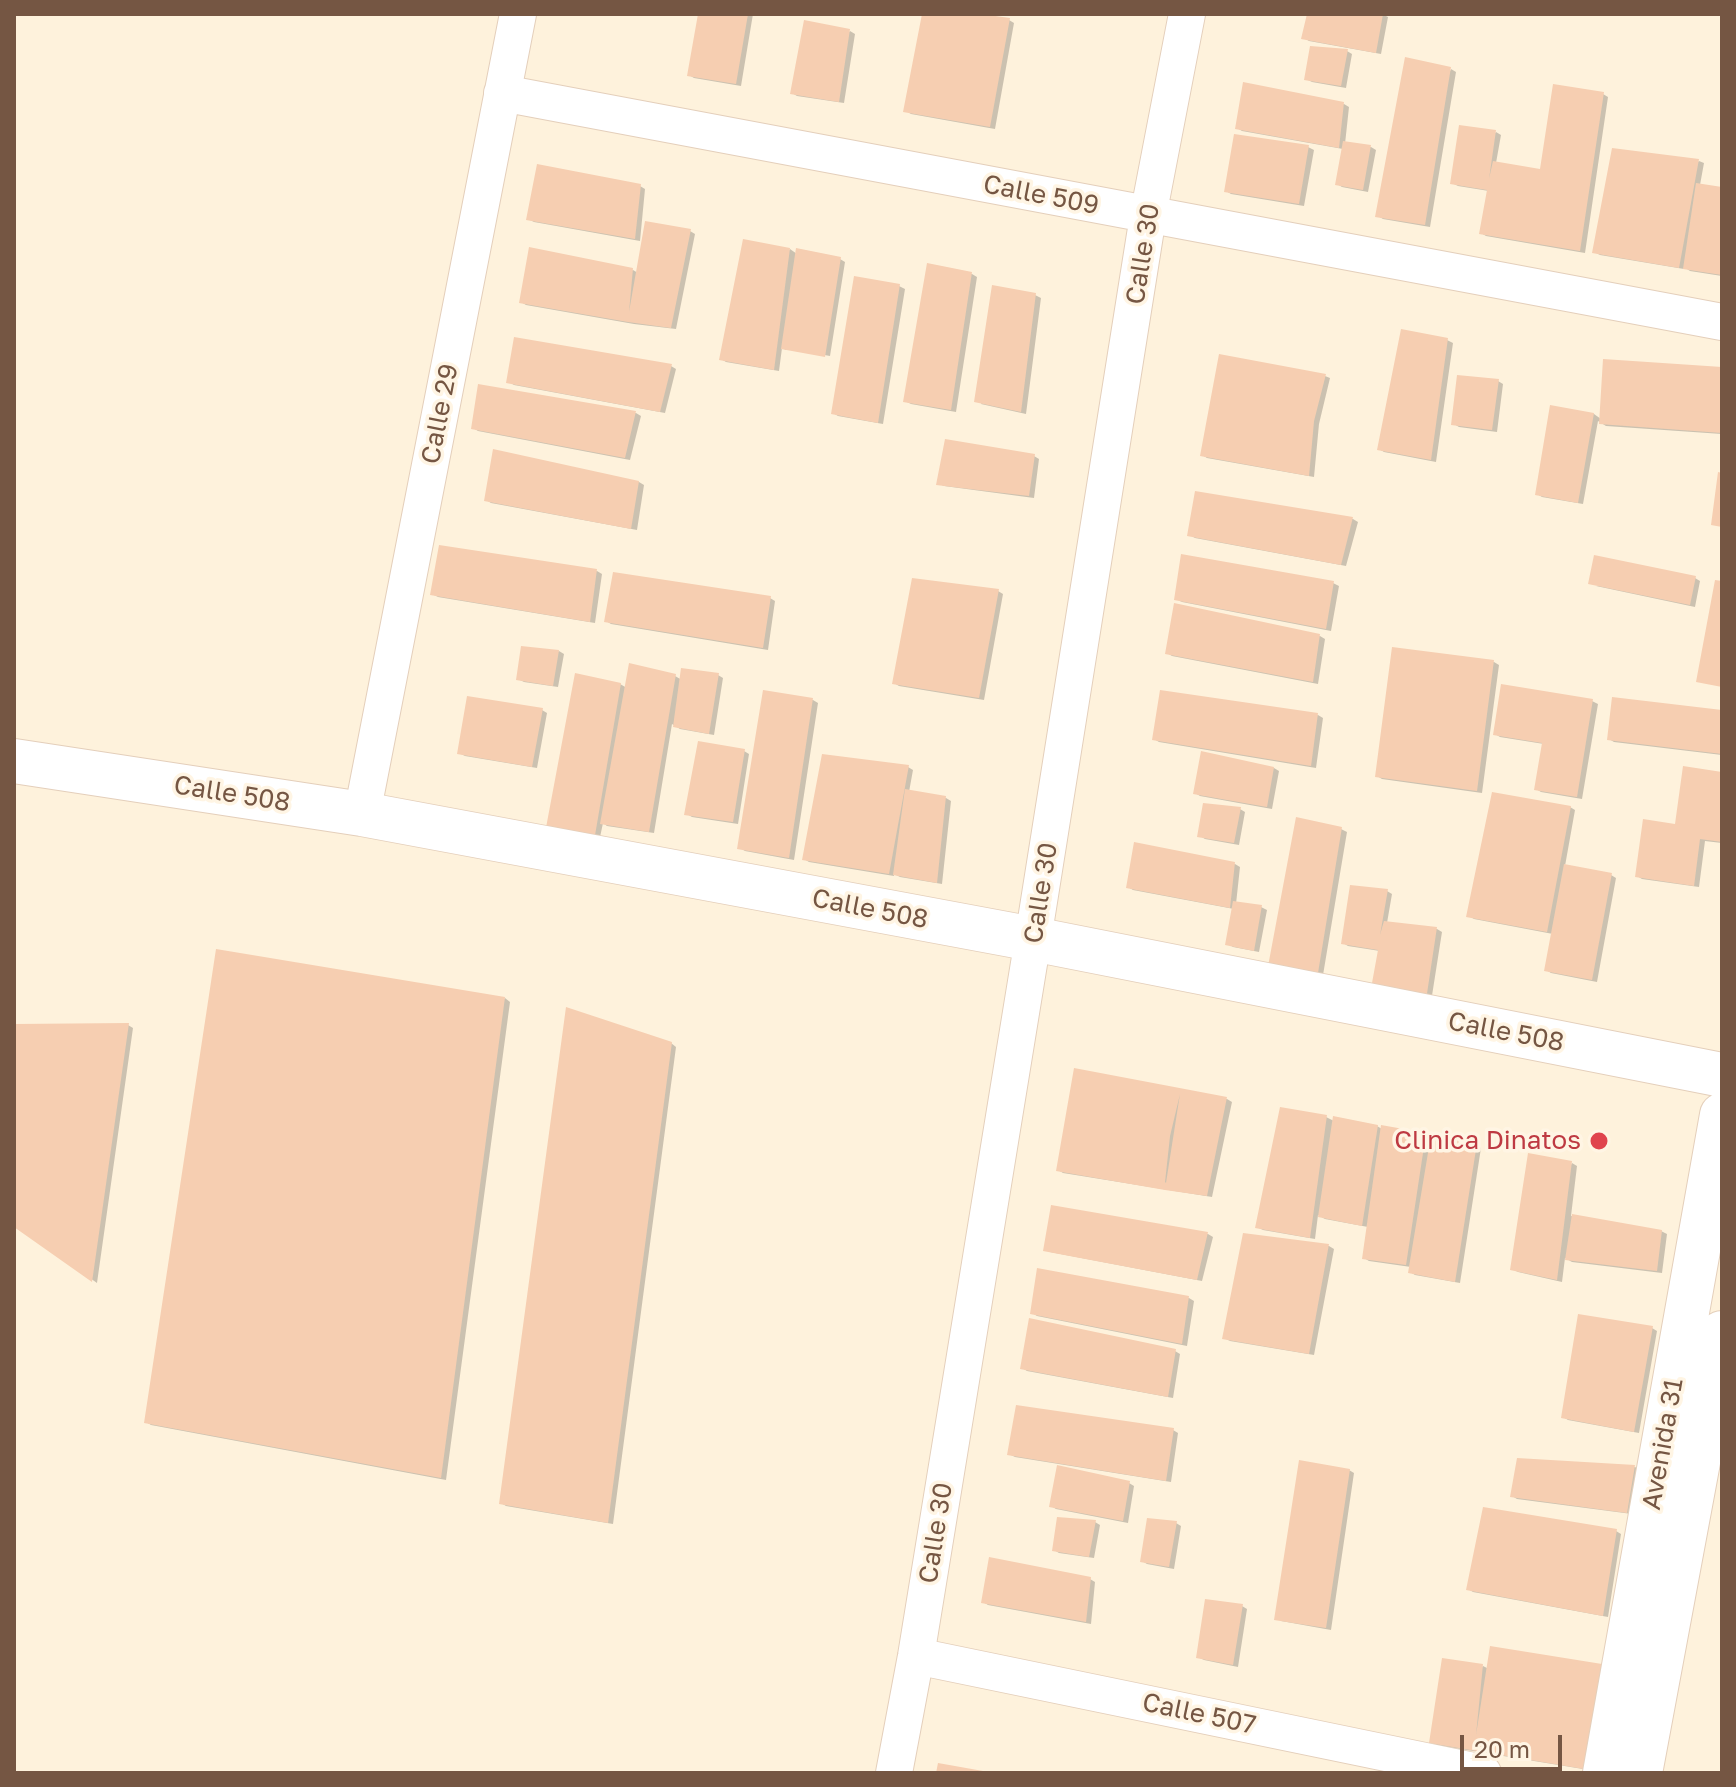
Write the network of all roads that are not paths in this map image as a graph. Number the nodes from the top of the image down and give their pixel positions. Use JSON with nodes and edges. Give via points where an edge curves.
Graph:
{"nodes":[{"id":1,"x":518,"y":14,"type":"edge"},
{"id":2,"x":1187,"y":14,"type":"edge"},
{"id":3,"x":502,"y":93,"type":"junction"},
{"id":4,"x":1148,"y":216,"type":"junction"},
{"id":5,"x":1722,"y":322,"type":"edge"},
{"id":6,"x":14,"y":761,"type":"edge"},
{"id":7,"x":362,"y":814,"type":"junction"},
{"id":8,"x":1033,"y":939,"type":"junction"},
{"id":9,"x":1722,"y":1075,"type":"edge"},
{"id":10,"x":1722,"y":1115,"type":"edge"},
{"id":11,"x":1722,"y":1333,"type":"edge"},
{"id":12,"x":916,"y":1656,"type":"junction"},
{"id":13,"x":894,"y":1773,"type":"edge"},
{"id":14,"x":1483,"y":1773,"type":"edge"},
{"id":15,"x":1605,"y":1773,"type":"edge"},
{"id":16,"x":1640,"y":1773,"type":"edge"}],
"edges":[{"from":1,"to":3,"type":"street","name":"Calle 29"},
{"from":2,"to":4,"type":"street","name":"Calle 30"},
{"from":3,"to":4,"type":"street","name":"Calle 509"},
{"from":3,"to":7,"type":"street","name":"Calle 29"},
{"from":4,"to":5,"type":"street","name":"Calle 509"},
{"from":4,"to":8,"type":"street","name":"Calle 30"},
{"from":6,"to":7,"type":"street","name":"Calle 508"},
{"from":7,"to":8,"type":"street","name":"Calle 508"},
{"from":8,"to":9,"type":"street","name":"Calle 508"},
{"from":8,"to":12,"type":"street","name":"Calle 30"},
{"from":10,"to":15,"type":"street","name":"Avenida 31"},
{"from":11,"to":16,"type":"street","name":"Avenida 31"},
{"from":12,"to":13,"type":"street","name":"Calle 30"},
{"from":12,"to":14,"type":"street","name":"Calle 507"}]}
